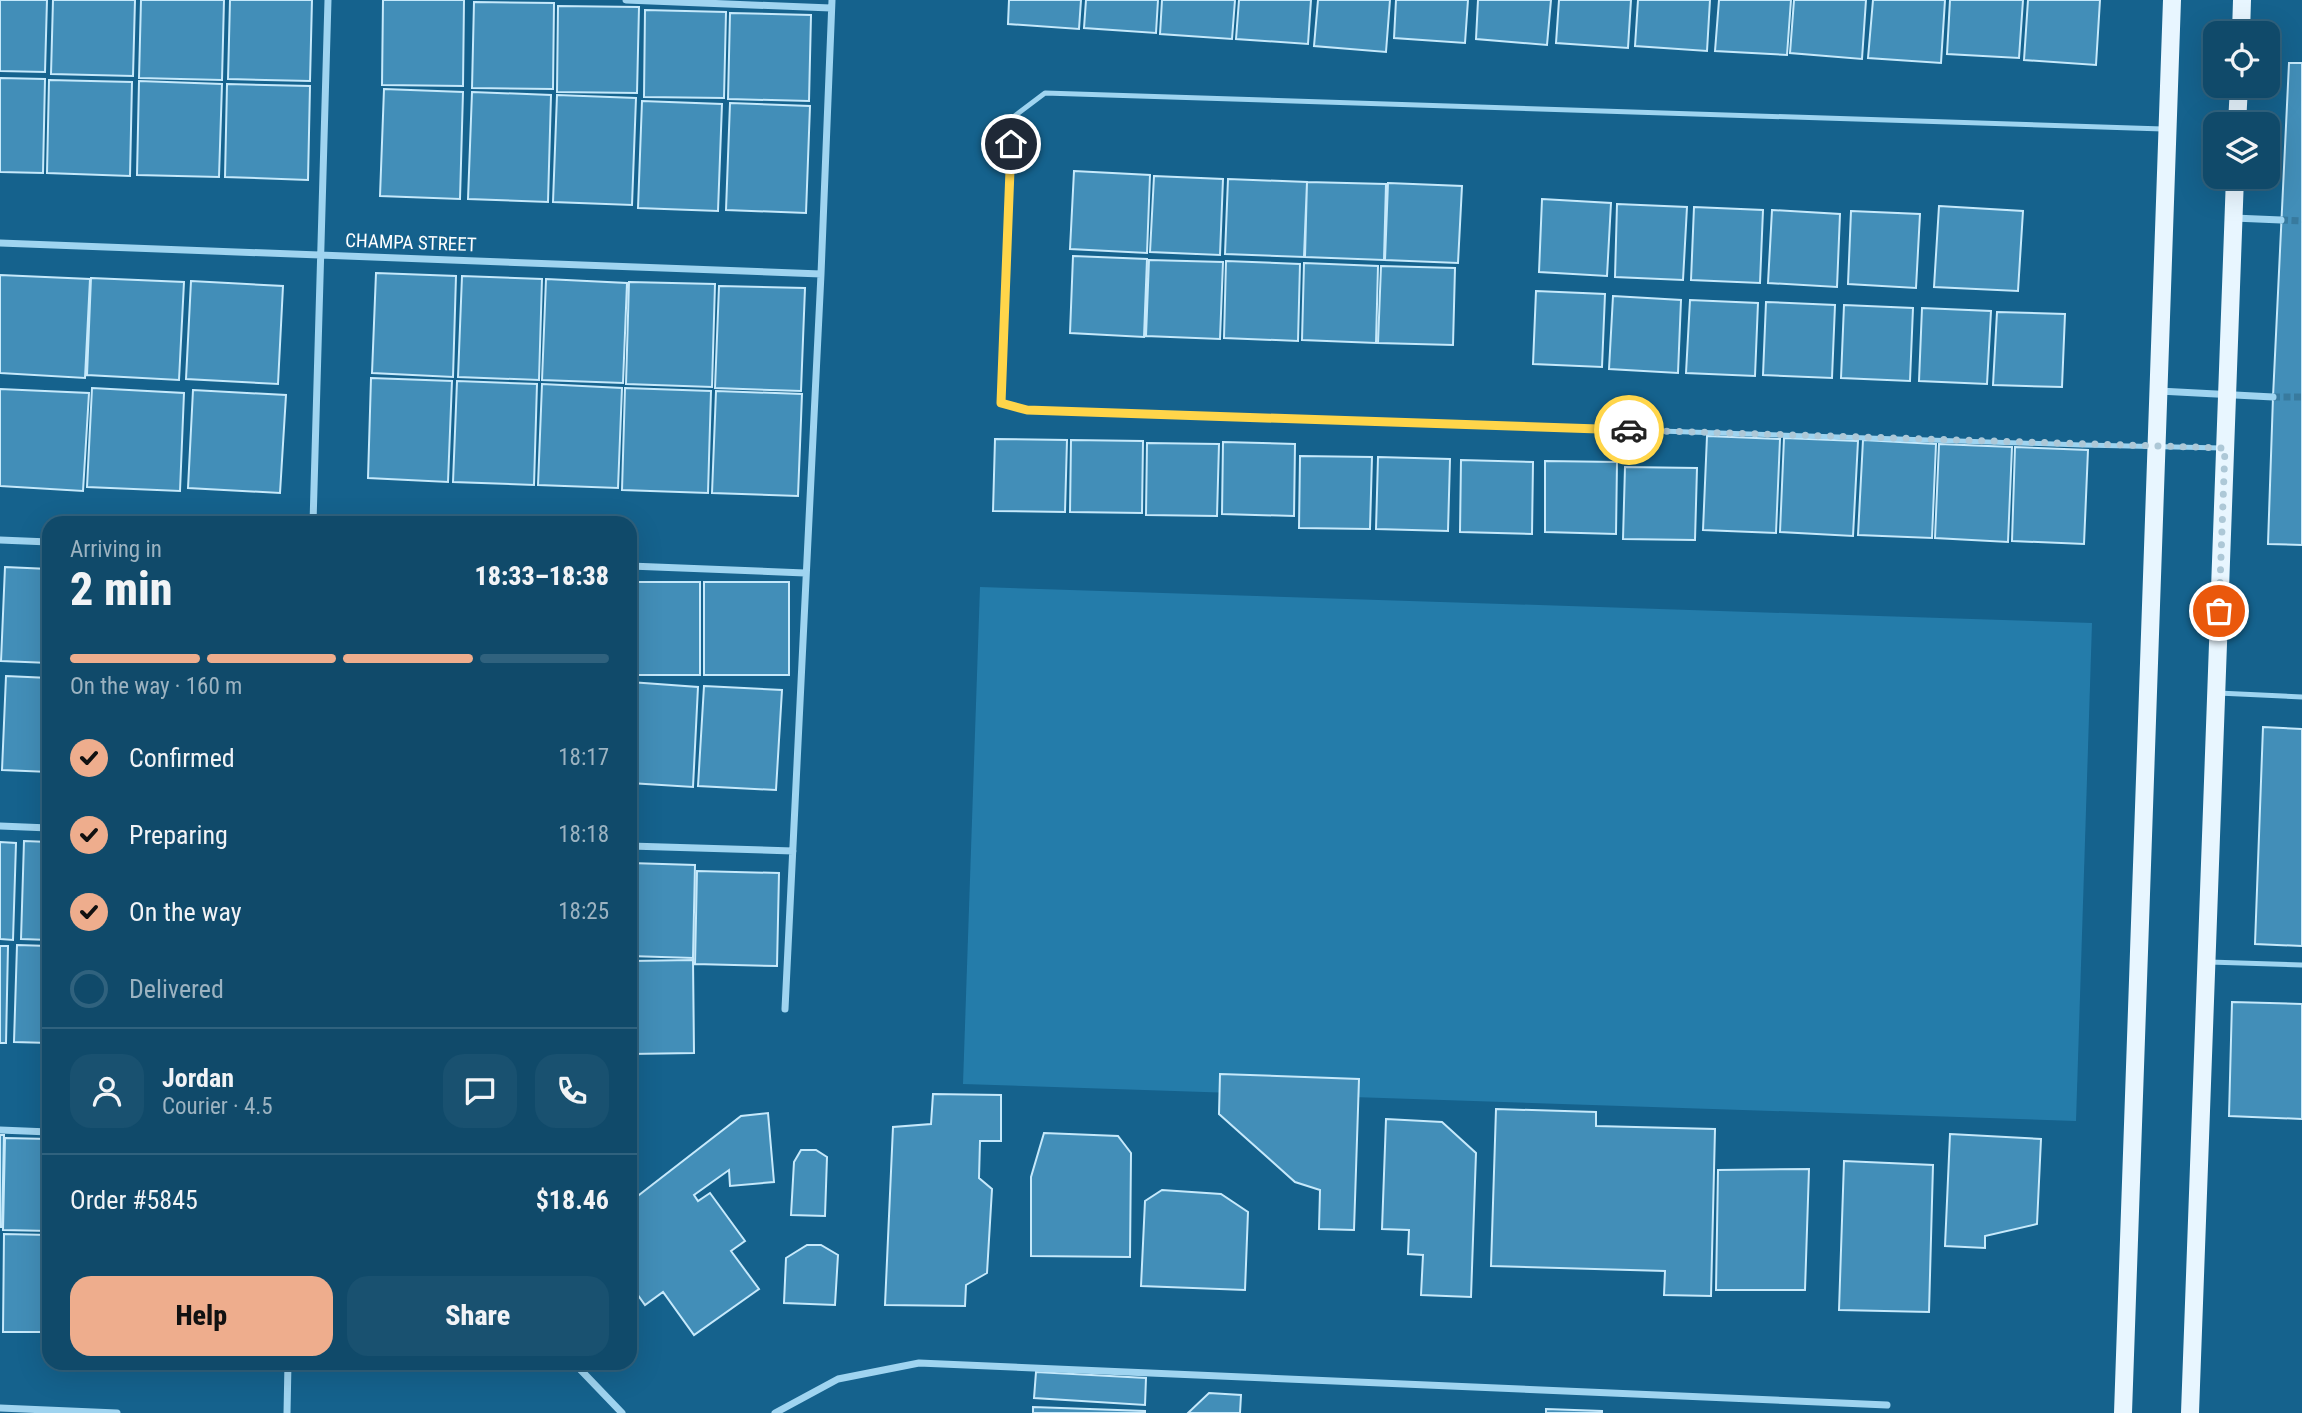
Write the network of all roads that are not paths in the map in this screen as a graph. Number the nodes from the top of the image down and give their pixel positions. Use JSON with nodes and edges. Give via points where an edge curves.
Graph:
{"nodes":[{"id":1,"x":328,"y":0,"type":"edge"},
{"id":2,"x":626,"y":0,"type":"edge"},
{"id":3,"x":2172,"y":0,"type":"edge"},
{"id":4,"x":2242,"y":0,"type":"edge"},
{"id":5,"x":832,"y":4,"type":"edge"},
{"id":6,"x":2241,"y":21,"type":"edge"},
{"id":7,"x":2168,"y":129,"type":"junction"},
{"id":8,"x":2235,"y":189,"type":"edge"},
{"id":9,"x":2234,"y":218,"type":"junction"},
{"id":10,"x":2281,"y":220,"type":"tunnel mouth"},
{"id":11,"x":0,"y":243,"type":"edge"},
{"id":12,"x":321,"y":254,"type":"junction"},
{"id":13,"x":821,"y":274,"type":"junction"},
{"id":14,"x":2159,"y":391,"type":"junction"},
{"id":15,"x":2227,"y":394,"type":"junction"},
{"id":16,"x":2273,"y":397,"type":"tunnel mouth"},
{"id":17,"x":2157,"y":446,"type":"junction"},
{"id":18,"x":2225,"y":448,"type":"junction"},
{"id":19,"x":313,"y":516,"type":"edge"},
{"id":20,"x":0,"y":540,"type":"edge"},
{"id":21,"x":42,"y":542,"type":"edge"},
{"id":22,"x":637,"y":566,"type":"edge"},
{"id":23,"x":805,"y":573,"type":"junction"},
{"id":24,"x":2216,"y":693,"type":"junction"},
{"id":25,"x":2302,"y":697,"type":"edge"},
{"id":26,"x":0,"y":826,"type":"edge"},
{"id":27,"x":42,"y":828,"type":"edge"},
{"id":28,"x":637,"y":846,"type":"edge"},
{"id":29,"x":793,"y":851,"type":"junction"},
{"id":30,"x":2206,"y":962,"type":"junction"},
{"id":31,"x":2302,"y":965,"type":"edge"},
{"id":32,"x":785,"y":1009,"type":"dead end"},
{"id":33,"x":0,"y":1130,"type":"edge"},
{"id":34,"x":42,"y":1132,"type":"edge"},
{"id":35,"x":288,"y":1370,"type":"edge"},
{"id":36,"x":581,"y":1370,"type":"edge"},
{"id":37,"x":1886,"y":1405,"type":"dead end"},
{"id":38,"x":0,"y":1408,"type":"edge"},
{"id":39,"x":117,"y":1413,"type":"edge"},
{"id":40,"x":287,"y":1413,"type":"edge"},
{"id":41,"x":622,"y":1413,"type":"edge"},
{"id":42,"x":775,"y":1413,"type":"edge"},
{"id":43,"x":2123,"y":1413,"type":"edge"},
{"id":44,"x":2190,"y":1413,"type":"edge"}],
"edges":[{"from":1,"to":12,"type":"street"},
{"from":2,"to":5,"type":"street"},
{"from":3,"to":7,"type":"main road"},
{"from":4,"to":6,"type":"main road"},
{"from":5,"to":13,"type":"street"},
{"from":7,"to":14,"type":"main road"},
{"from":7,"to":17,"type":"lane","via":[[1045,93],[1012,118],[1001,403],[1027,410]]},
{"from":8,"to":9,"type":"main road"},
{"from":9,"to":10,"type":"street"},
{"from":9,"to":15,"type":"main road"},
{"from":11,"to":12,"type":"street","name":"CHAMPA STREET"},
{"from":12,"to":13,"type":"street","name":"CHAMPA STREET"},
{"from":12,"to":19,"type":"street"},
{"from":13,"to":23,"type":"street"},
{"from":14,"to":15,"type":"street"},
{"from":14,"to":17,"type":"main road"},
{"from":15,"to":16,"type":"street"},
{"from":15,"to":18,"type":"main road"},
{"from":17,"to":18,"type":"lane"},
{"from":17,"to":43,"type":"main road"},
{"from":18,"to":24,"type":"main road"},
{"from":20,"to":21,"type":"street"},
{"from":22,"to":23,"type":"street"},
{"from":23,"to":29,"type":"street"},
{"from":24,"to":25,"type":"lane"},
{"from":24,"to":30,"type":"main road"},
{"from":26,"to":27,"type":"street"},
{"from":28,"to":29,"type":"street"},
{"from":29,"to":32,"type":"street"},
{"from":30,"to":31,"type":"lane"},
{"from":30,"to":44,"type":"main road"},
{"from":33,"to":34,"type":"street"},
{"from":35,"to":40,"type":"street"},
{"from":36,"to":41,"type":"street"},
{"from":37,"to":42,"type":"street","via":[[919,1363],[838,1379]]},
{"from":38,"to":39,"type":"street"}]}
